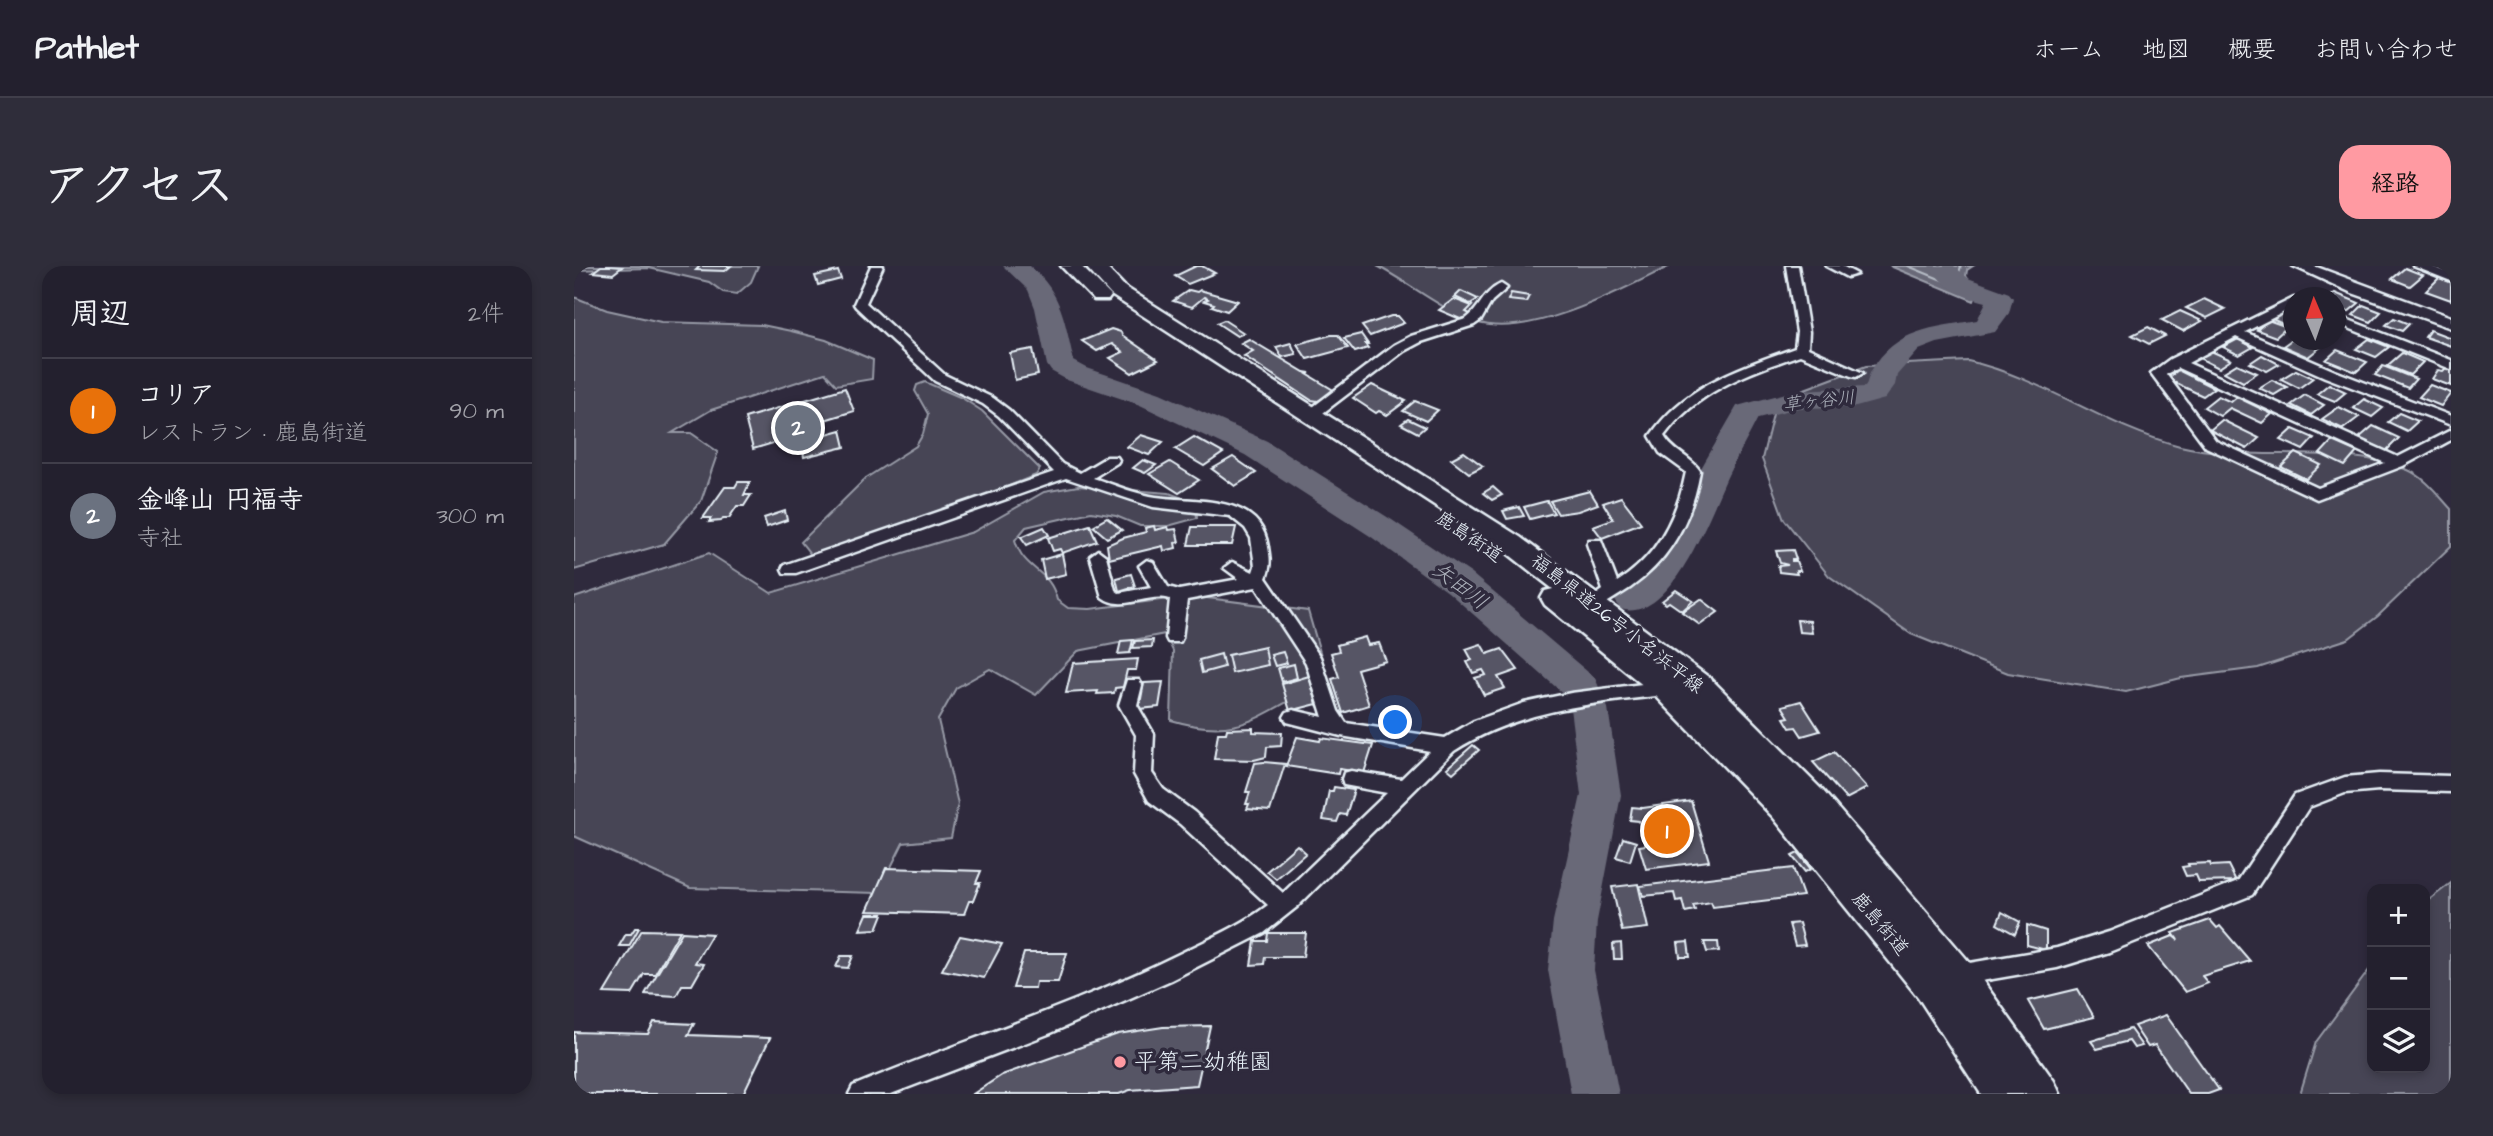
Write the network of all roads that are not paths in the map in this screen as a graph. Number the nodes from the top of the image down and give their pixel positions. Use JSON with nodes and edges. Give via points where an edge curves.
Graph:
{"nodes":[{"id":1,"x":877,"y":266,"type":"edge"},
{"id":2,"x":1070,"y":266,"type":"edge"},
{"id":3,"x":1094,"y":266,"type":"edge"},
{"id":4,"x":1793,"y":266,"type":"edge"},
{"id":5,"x":1832,"y":266,"type":"edge"},
{"id":6,"x":2301,"y":266,"type":"edge"},
{"id":7,"x":2325,"y":266,"type":"edge"},
{"id":8,"x":2419,"y":266,"type":"edge"},
{"id":9,"x":1851,"y":274,"type":"dead end"},
{"id":10,"x":2451,"y":277,"type":"edge"},
{"id":11,"x":1501,"y":288,"type":"dead end"},
{"id":12,"x":2283,"y":308,"type":"edge"},
{"id":13,"x":2451,"y":313,"type":"edge"},
{"id":14,"x":2346,"y":323,"type":"edge"},
{"id":15,"x":2451,"y":323,"type":"edge"},
{"id":16,"x":2234,"y":332,"type":"junction"},
{"id":17,"x":1801,"y":350,"type":"junction"},
{"id":18,"x":2175,"y":362,"type":"junction"},
{"id":19,"x":2451,"y":365,"type":"edge"},
{"id":20,"x":1856,"y":373,"type":"dead end"},
{"id":21,"x":1310,"y":416,"type":"junction"},
{"id":22,"x":2451,"y":421,"type":"edge"},
{"id":23,"x":2451,"y":434,"type":"edge"},
{"id":24,"x":1112,"y":460,"type":"dead end"},
{"id":25,"x":2398,"y":463,"type":"junction"},
{"id":26,"x":1066,"y":473,"type":"junction"},
{"id":27,"x":1082,"y":478,"type":"junction"},
{"id":28,"x":1595,"y":544,"type":"dead end"},
{"id":29,"x":1098,"y":556,"type":"dead end"},
{"id":30,"x":1147,"y":566,"type":"dead end"},
{"id":31,"x":790,"y":569,"type":"dead end"},
{"id":32,"x":1232,"y":569,"type":"dead end"},
{"id":33,"x":1257,"y":581,"type":"junction"},
{"id":34,"x":1170,"y":594,"type":"junction"},
{"id":35,"x":1602,"y":597,"type":"junction"},
{"id":36,"x":1174,"y":638,"type":"dead end"},
{"id":37,"x":1133,"y":685,"type":"dead end"},
{"id":38,"x":1666,"y":688,"type":"junction"},
{"id":39,"x":1293,"y":717,"type":"dead end"},
{"id":40,"x":1342,"y":729,"type":"junction"},
{"id":41,"x":1447,"y":746,"type":"junction"},
{"id":42,"x":1351,"y":779,"type":"dead end"},
{"id":43,"x":2451,"y":784,"type":"edge"},
{"id":44,"x":1405,"y":788,"type":"junction"},
{"id":45,"x":1283,"y":906,"type":"junction"},
{"id":46,"x":1958,"y":975,"type":"junction"},
{"id":47,"x":861,"y":1094,"type":"edge"},
{"id":48,"x":2003,"y":1094,"type":"edge"},
{"id":49,"x":2041,"y":1094,"type":"edge"}],
"edges":[{"from":1,"to":26,"type":"street","via":[[860,304],[866,312],[940,378],[1004,413]]},
{"from":2,"to":38,"type":"main road","name":"鹿島街道","via":[[1096,292],[1500,558]]},
{"from":3,"to":21,"type":"main road","name":"福島県道26号小名浜平線","via":[[1118,291]]},
{"from":4,"to":17,"type":"street","via":[[1803,332]]},
{"from":5,"to":9,"type":"street"},
{"from":6,"to":15,"type":"street"},
{"from":7,"to":13,"type":"street"},
{"from":8,"to":10,"type":"street"},
{"from":11,"to":21,"type":"street","via":[[1469,322],[1399,348]]},
{"from":12,"to":16,"type":"street"},
{"from":14,"to":19,"type":"street"},
{"from":16,"to":18,"type":"street"},
{"from":16,"to":22,"type":"street"},
{"from":17,"to":20,"type":"street"},
{"from":17,"to":35,"type":"street","via":[[1737,371],[1669,417],[1657,436],[1659,444],[1693,471],[1682,511],[1660,552],[1637,576]]},
{"from":18,"to":25,"type":"street"},
{"from":18,"to":25,"type":"street","via":[[2158,373],[2211,444],[2317,494]]},
{"from":21,"to":35,"type":"main road","name":"福島県道26号小名浜平線"},
{"from":23,"to":25,"type":"street"},
{"from":24,"to":27,"type":"street"},
{"from":26,"to":27,"type":"street"},
{"from":26,"to":31,"type":"street"},
{"from":27,"to":33,"type":"street","via":[[1153,502],[1235,512],[1259,538],[1264,566]]},
{"from":28,"to":35,"type":"street"},
{"from":29,"to":34,"type":"street","via":[[1108,593],[1116,599]]},
{"from":30,"to":34,"type":"street"},
{"from":32,"to":33,"type":"street"},
{"from":33,"to":34,"type":"street"},
{"from":33,"to":40,"type":"street","via":[[1264,584],[1314,662],[1330,714]]},
{"from":34,"to":36,"type":"street"},
{"from":35,"to":46,"type":"main road","name":"福島県道26号小名浜平線","via":[[1701,687],[1812,800]]},
{"from":37,"to":45,"type":"street","via":[[1128,705],[1145,734],[1143,774],[1156,795]]},
{"from":38,"to":41,"type":"street","via":[[1531,708],[1478,727]]},
{"from":38,"to":48,"type":"main road","name":"鹿島街道","via":[[1784,808],[1930,985]]},
{"from":39,"to":40,"type":"street"},
{"from":40,"to":41,"type":"street"},
{"from":41,"to":44,"type":"street"},
{"from":42,"to":44,"type":"street"},
{"from":43,"to":46,"type":"street","via":[[2345,785],[2302,801],[2245,888],[2057,958]]},
{"from":44,"to":45,"type":"street"},
{"from":45,"to":47,"type":"street","via":[[1224,943],[1062,1018]]},
{"from":46,"to":49,"type":"main road","name":"福島県道26号小名浜平線"}]}
